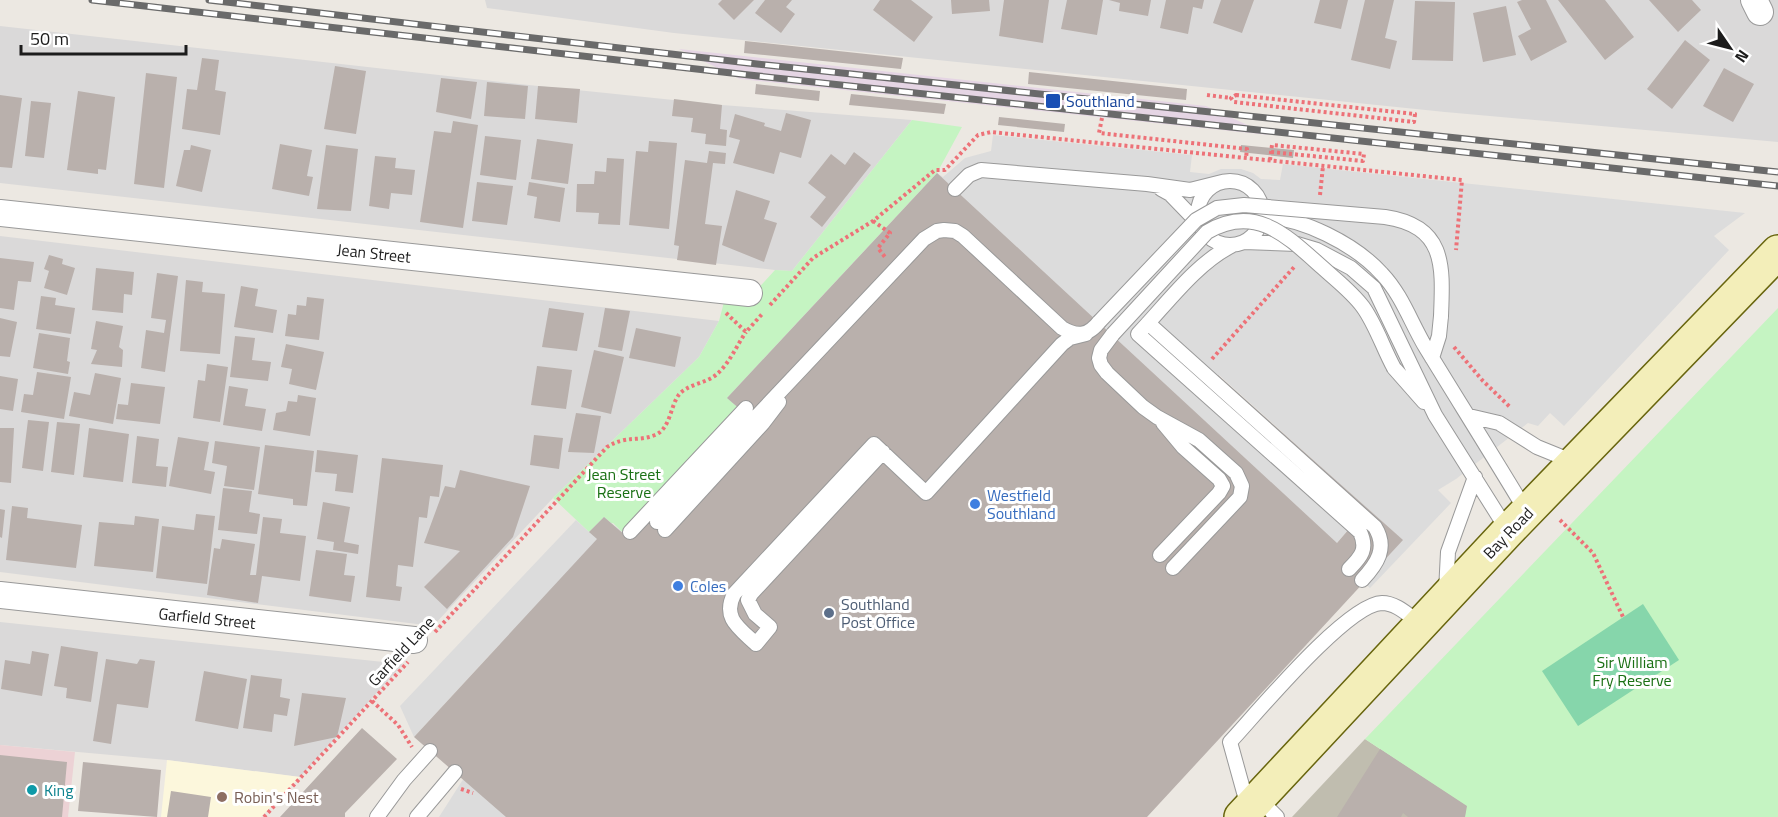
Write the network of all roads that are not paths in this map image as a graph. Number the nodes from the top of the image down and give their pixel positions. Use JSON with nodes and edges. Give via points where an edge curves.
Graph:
{"nodes":[{"id":1,"x":1222,"y":182,"type":"junction"},
{"id":2,"x":1148,"y":184,"type":"junction"},
{"id":3,"x":955,"y":189,"type":"dead end"},
{"id":4,"x":0,"y":213,"type":"edge"},
{"id":5,"x":1261,"y":217,"type":"junction"},
{"id":6,"x":1202,"y":229,"type":"junction"},
{"id":7,"x":1238,"y":244,"type":"junction"},
{"id":8,"x":1778,"y":252,"type":"edge"},
{"id":9,"x":1195,"y":273,"type":"junction"},
{"id":10,"x":749,"y":293,"type":"dead end"},
{"id":11,"x":1148,"y":323,"type":"junction"},
{"id":12,"x":1086,"y":334,"type":"junction"},
{"id":13,"x":1432,"y":358,"type":"junction"},
{"id":14,"x":1206,"y":381,"type":"junction"},
{"id":15,"x":1435,"y":415,"type":"junction"},
{"id":16,"x":755,"y":416,"type":"junction"},
{"id":17,"x":1469,"y":416,"type":"junction"},
{"id":18,"x":1157,"y":417,"type":"junction"},
{"id":19,"x":1576,"y":462,"type":"junction"},
{"id":20,"x":861,"y":467,"type":"junction"},
{"id":21,"x":1475,"y":477,"type":"junction"},
{"id":22,"x":1518,"y":522,"type":"junction"},
{"id":23,"x":661,"y":526,"type":"dead end"},
{"id":24,"x":630,"y":532,"type":"dead end"},
{"id":25,"x":1160,"y":555,"type":"dead end"},
{"id":26,"x":1173,"y":568,"type":"dead end"},
{"id":27,"x":1349,"y":569,"type":"dead end"},
{"id":28,"x":1362,"y":580,"type":"dead end"},
{"id":29,"x":0,"y":595,"type":"edge"},
{"id":30,"x":1445,"y":599,"type":"junction"},
{"id":31,"x":1421,"y":624,"type":"junction"},
{"id":32,"x":419,"y":645,"type":"road end"},
{"id":33,"x":430,"y":751,"type":"dead end"},
{"id":34,"x":455,"y":772,"type":"dead end"},
{"id":35,"x":1256,"y":810,"type":"edge"},
{"id":36,"x":377,"y":817,"type":"edge"},
{"id":37,"x":417,"y":817,"type":"edge"}],
"edges":[{"from":1,"to":2,"type":"lane","via":[[1190,190]]},
{"from":1,"to":5,"type":"lane","via":[[1234,182],[1250,190],[1259,201]]},
{"from":1,"to":6,"type":"lane","via":[[1211,188],[1199,206]]},
{"from":2,"to":3,"type":"lane","via":[[981,170],[969,175]]},
{"from":2,"to":6,"type":"lane","via":[[1170,194]]},
{"from":4,"to":10,"type":"street","name":"Jean Street"},
{"from":5,"to":7,"type":"lane","via":[[1258,228]]},
{"from":5,"to":13,"type":"lane","via":[[1283,219],[1312,229],[1369,261],[1402,299]]},
{"from":6,"to":7,"type":"lane","via":[[1221,244]]},
{"from":6,"to":9,"type":"lane","via":[[1203,258]]},
{"from":7,"to":9,"type":"lane","via":[[1220,251]]},
{"from":7,"to":15,"type":"lane","via":[[1297,244],[1351,268],[1374,288]]},
{"from":8,"to":19,"type":"main road","name":"Bay Road"},
{"from":9,"to":11,"type":"lane"},
{"from":11,"to":14,"type":"lane"},
{"from":11,"to":14,"type":"lane","via":[[1138,334]]},
{"from":12,"to":13,"type":"lane","bridge":true,"via":[[1196,220],[1217,208],[1244,205],[1385,217],[1420,228],[1430,237],[1443,273],[1439,336]]},
{"from":12,"to":16,"type":"lane","via":[[1062,328],[963,236],[955,231],[937,231],[924,239]]},
{"from":12,"to":20,"type":"lane","via":[[1062,344],[926,493],[878,448]]},
{"from":13,"to":17,"type":"lane"},
{"from":14,"to":27,"type":"lane","via":[[1360,532],[1362,556]]},
{"from":14,"to":28,"type":"lane","via":[[1375,526],[1382,549]]},
{"from":15,"to":18,"type":"lane","bridge":true,"via":[[1394,368],[1355,297],[1284,234],[1243,221],[1219,225],[1207,232],[1101,350],[1101,365],[1111,377]]},
{"from":15,"to":21,"type":"lane"},
{"from":16,"to":23,"type":"lane"},
{"from":16,"to":24,"type":"lane"},
{"from":17,"to":19,"type":"lane","via":[[1499,423],[1537,447]]},
{"from":17,"to":22,"type":"lane"},
{"from":18,"to":25,"type":"lane","via":[[1223,486]]},
{"from":18,"to":26,"type":"lane","via":[[1199,440],[1236,473],[1242,492]]},
{"from":19,"to":22,"type":"main road","name":"Bay Road"},
{"from":20,"to":20,"type":"lane","via":[[734,594],[729,610],[735,623],[756,644],[770,627],[755,614],[748,600],[756,586]]},
{"from":21,"to":22,"type":"lane"},
{"from":21,"to":30,"type":"lane","via":[[1448,552]]},
{"from":22,"to":30,"type":"main road","name":"Bay Road"},
{"from":29,"to":32,"type":"street","name":"Garfield Street"},
{"from":30,"to":31,"type":"main road","name":"Bay Road"},
{"from":31,"to":35,"type":"main road","name":"Bay Road"},
{"from":31,"to":35,"type":"lane","via":[[1395,605],[1380,603],[1354,615],[1230,742]]},
{"from":33,"to":36,"type":"lane"},
{"from":34,"to":37,"type":"lane"}]}
